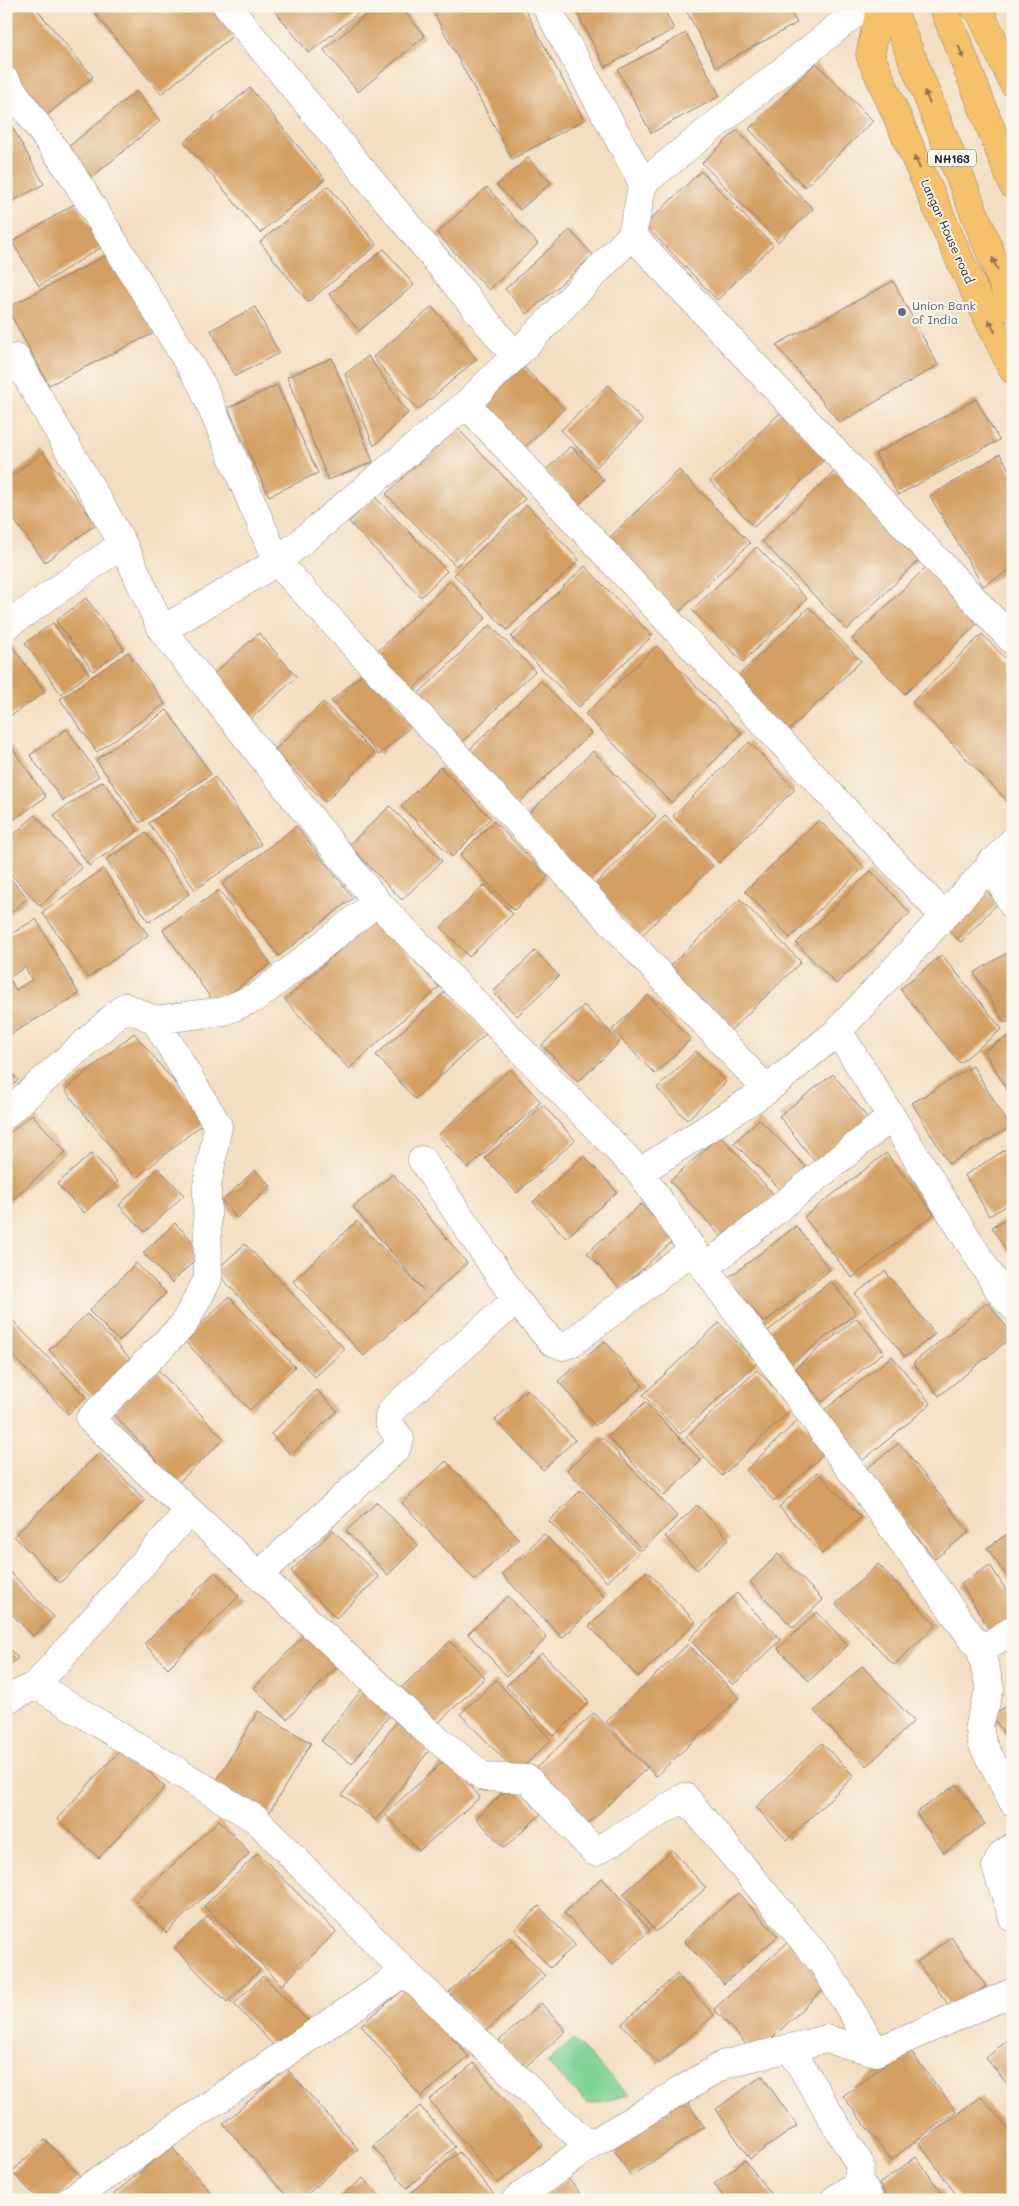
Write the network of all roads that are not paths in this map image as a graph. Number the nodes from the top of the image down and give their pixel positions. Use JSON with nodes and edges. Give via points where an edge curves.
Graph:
{"nodes":[{"id":1,"x":227,"y":6,"type":"edge"},
{"id":2,"x":546,"y":6,"type":"edge"},
{"id":3,"x":864,"y":6,"type":"edge"},
{"id":4,"x":881,"y":6,"type":"edge"},
{"id":5,"x":891,"y":6,"type":"edge"},
{"id":6,"x":944,"y":6,"type":"edge"},
{"id":7,"x":974,"y":6,"type":"edge"},
{"id":8,"x":6,"y":81,"type":"edge"},
{"id":9,"x":1013,"y":83,"type":"edge"},
{"id":10,"x":643,"y":183,"type":"junction"},
{"id":11,"x":1013,"y":185,"type":"edge"},
{"id":12,"x":632,"y":236,"type":"junction"},
{"id":13,"x":1013,"y":309,"type":"edge"},
{"id":14,"x":516,"y":356,"type":"junction"},
{"id":15,"x":6,"y":364,"type":"edge"},
{"id":16,"x":1013,"y":370,"type":"edge"},
{"id":17,"x":466,"y":404,"type":"junction"},
{"id":18,"x":123,"y":544,"type":"junction"},
{"id":19,"x":277,"y":562,"type":"junction"},
{"id":20,"x":6,"y":626,"type":"edge"},
{"id":21,"x":162,"y":630,"type":"junction"},
{"id":22,"x":1013,"y":641,"type":"edge"},
{"id":23,"x":1013,"y":841,"type":"edge"},
{"id":24,"x":990,"y":863,"type":"junction"},
{"id":25,"x":377,"y":902,"type":"junction"},
{"id":26,"x":1013,"y":904,"type":"edge"},
{"id":27,"x":943,"y":915,"type":"junction"},
{"id":28,"x":155,"y":1020,"type":"junction"},
{"id":29,"x":838,"y":1031,"type":"junction"},
{"id":30,"x":767,"y":1090,"type":"junction"},
{"id":31,"x":6,"y":1114,"type":"edge"},
{"id":32,"x":891,"y":1117,"type":"junction"},
{"id":33,"x":422,"y":1160,"type":"dead end"},
{"id":34,"x":640,"y":1172,"type":"junction"},
{"id":35,"x":699,"y":1259,"type":"junction"},
{"id":36,"x":1009,"y":1294,"type":"edge"},
{"id":37,"x":516,"y":1300,"type":"junction"},
{"id":38,"x":189,"y":1511,"type":"junction"},
{"id":39,"x":259,"y":1576,"type":"junction"},
{"id":40,"x":1013,"y":1630,"type":"edge"},
{"id":41,"x":980,"y":1647,"type":"junction"},
{"id":42,"x":36,"y":1685,"type":"junction"},
{"id":43,"x":6,"y":1700,"type":"edge"},
{"id":44,"x":1013,"y":1802,"type":"edge"},
{"id":45,"x":1013,"y":1846,"type":"edge"},
{"id":46,"x":1013,"y":1918,"type":"edge"},
{"id":47,"x":405,"y":1972,"type":"junction"},
{"id":48,"x":1013,"y":1992,"type":"edge"},
{"id":49,"x":790,"y":2048,"type":"junction"},
{"id":50,"x":876,"y":2052,"type":"junction"},
{"id":51,"x":589,"y":2146,"type":"junction"},
{"id":52,"x":865,"y":2191,"type":"edge"},
{"id":53,"x":70,"y":2200,"type":"edge"},
{"id":54,"x":516,"y":2200,"type":"edge"},
{"id":55,"x":834,"y":2200,"type":"edge"}],
"edges":[{"from":1,"to":14,"type":"street"},
{"from":2,"to":10,"type":"street"},
{"from":3,"to":10,"type":"street"},
{"from":16,"to":4,"type":"main road","name":"Langar House road","one_way":true,"via":[[962,265],[870,55]]},
{"from":13,"to":5,"type":"main road","number":"NH163","one_way":true},
{"from":6,"to":11,"type":"main road","one_way":true},
{"from":7,"to":9,"type":"main road","via":[[980,12]]},
{"from":8,"to":19,"type":"street","via":[[72,174],[202,385]]},
{"from":10,"to":12,"type":"street"},
{"from":12,"to":14,"type":"street"},
{"from":12,"to":22,"type":"street"},
{"from":14,"to":17,"type":"street"},
{"from":15,"to":18,"type":"street","via":[[16,358]]},
{"from":17,"to":19,"type":"street"},
{"from":17,"to":27,"type":"street"},
{"from":18,"to":20,"type":"street"},
{"from":18,"to":21,"type":"street"},
{"from":19,"to":21,"type":"street"},
{"from":19,"to":30,"type":"street"},
{"from":21,"to":25,"type":"street"},
{"from":23,"to":24,"type":"street"},
{"from":24,"to":26,"type":"street"},
{"from":24,"to":27,"type":"street"},
{"from":25,"to":28,"type":"street","via":[[257,997],[224,1011]]},
{"from":25,"to":34,"type":"street"},
{"from":27,"to":29,"type":"street"},
{"from":28,"to":31,"type":"street","via":[[124,1007]]},
{"from":28,"to":38,"type":"street","via":[[218,1126],[207,1186],[208,1279],[184,1324],[90,1419]]},
{"from":29,"to":30,"type":"street"},
{"from":29,"to":32,"type":"street"},
{"from":30,"to":34,"type":"street"},
{"from":32,"to":35,"type":"street"},
{"from":32,"to":36,"type":"street"},
{"from":33,"to":37,"type":"street"},
{"from":34,"to":35,"type":"street"},
{"from":35,"to":37,"type":"street","via":[[563,1346],[551,1342]]},
{"from":35,"to":41,"type":"street"},
{"from":37,"to":39,"type":"street","via":[[393,1409],[388,1422],[400,1439],[396,1449]]},
{"from":38,"to":39,"type":"street"},
{"from":38,"to":42,"type":"street"},
{"from":39,"to":50,"type":"street","via":[[426,1730],[484,1777],[528,1779],[595,1852],[685,1796],[823,1964]]},
{"from":40,"to":41,"type":"street"},
{"from":41,"to":44,"type":"street","via":[[990,1688],[979,1725],[982,1743]]},
{"from":42,"to":43,"type":"street"},
{"from":42,"to":47,"type":"street","via":[[257,1820]]},
{"from":45,"to":46,"type":"street","via":[[1002,1854],[996,1867]]},
{"from":47,"to":51,"type":"street"},
{"from":47,"to":53,"type":"street"},
{"from":48,"to":50,"type":"street"},
{"from":49,"to":50,"type":"street","via":[[826,2039]]},
{"from":49,"to":51,"type":"street","via":[[725,2064]]},
{"from":49,"to":52,"type":"street","via":[[860,2165]]},
{"from":51,"to":54,"type":"street"},
{"from":52,"to":55,"type":"street"}]}
